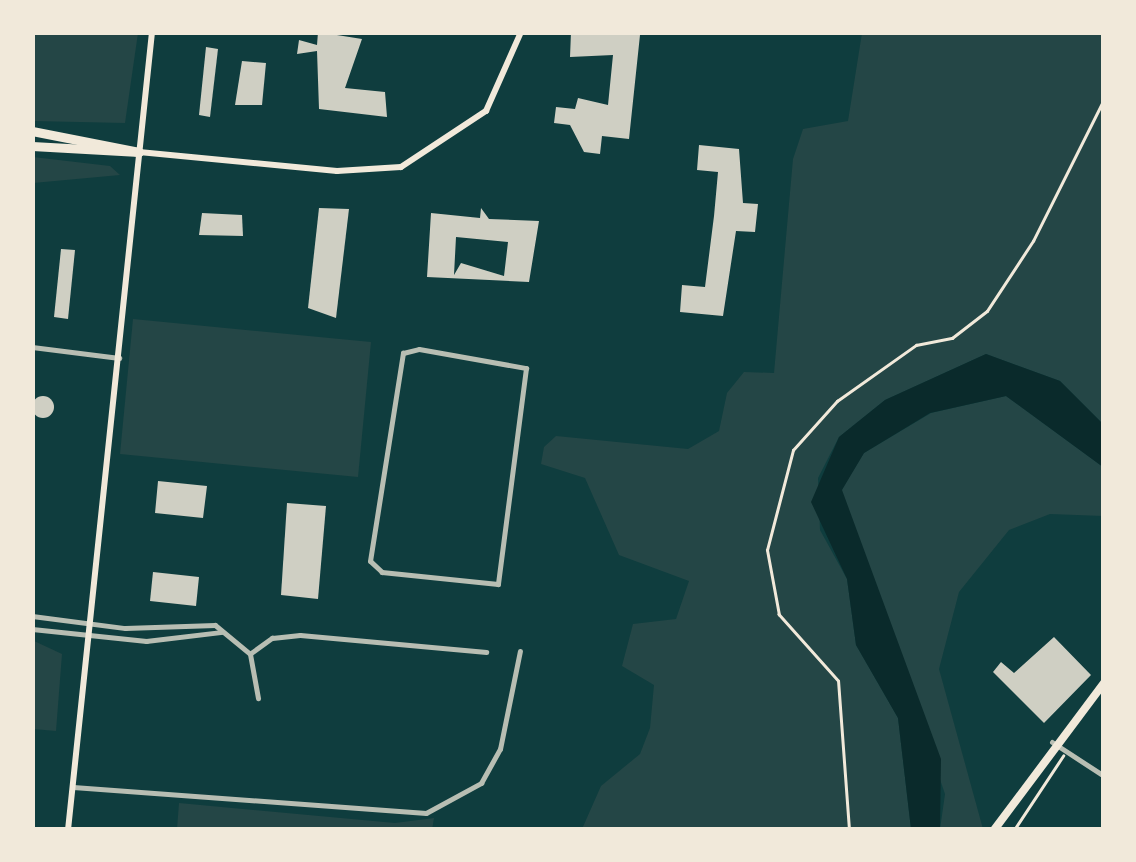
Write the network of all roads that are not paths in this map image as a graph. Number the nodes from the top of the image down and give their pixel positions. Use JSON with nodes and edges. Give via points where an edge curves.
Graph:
{"nodes":[{"id":1,"x":152,"y":32,"type":"edge"},
{"id":2,"x":522,"y":32,"type":"edge"},
{"id":3,"x":32,"y":131,"type":"edge"},
{"id":4,"x":32,"y":146,"type":"edge"},
{"id":5,"x":140,"y":152,"type":"junction"},
{"id":6,"x":32,"y":347,"type":"edge"},
{"id":7,"x":120,"y":358,"type":"junction"},
{"id":8,"x":434,"y":580,"type":"joint"},
{"id":9,"x":32,"y":616,"type":"edge"},
{"id":10,"x":89,"y":622,"type":"junction"},
{"id":11,"x":32,"y":629,"type":"edge"},
{"id":12,"x":222,"y":632,"type":"junction"},
{"id":13,"x":88,"y":635,"type":"junction"},
{"id":14,"x":520,"y":651,"type":"dead end"},
{"id":15,"x":486,"y":652,"type":"dead end"},
{"id":16,"x":250,"y":654,"type":"junction"},
{"id":17,"x":1104,"y":683,"type":"edge"},
{"id":18,"x":258,"y":698,"type":"dead end"},
{"id":19,"x":1052,"y":742,"type":"junction"},
{"id":20,"x":1104,"y":776,"type":"edge"},
{"id":21,"x":73,"y":787,"type":"junction"},
{"id":22,"x":68,"y":830,"type":"edge"},
{"id":23,"x":994,"y":830,"type":"edge"}],
"edges":[{"from":1,"to":5,"type":"main road"},
{"from":2,"to":5,"type":"main road","via":[[486,111],[400,167],[337,171]]},
{"from":3,"to":5,"type":"highway"},
{"from":4,"to":5,"type":"highway"},
{"from":5,"to":7,"type":"main road"},
{"from":6,"to":7,"type":"street"},
{"from":7,"to":10,"type":"main road"},
{"from":8,"to":8,"type":"street","via":[[382,572],[370,562],[403,353],[526,368],[498,584]]},
{"from":9,"to":10,"type":"street"},
{"from":10,"to":12,"type":"street","via":[[215,625]]},
{"from":10,"to":13,"type":"main road"},
{"from":11,"to":13,"type":"street"},
{"from":12,"to":13,"type":"street"},
{"from":12,"to":16,"type":"street"},
{"from":13,"to":21,"type":"main road"},
{"from":14,"to":21,"type":"street","via":[[500,749],[481,783],[426,814]]},
{"from":15,"to":16,"type":"street","via":[[300,636],[272,638]]},
{"from":16,"to":18,"type":"street"},
{"from":17,"to":19,"type":"main road"},
{"from":19,"to":20,"type":"street"},
{"from":19,"to":23,"type":"main road"},
{"from":21,"to":22,"type":"main road"}]}
